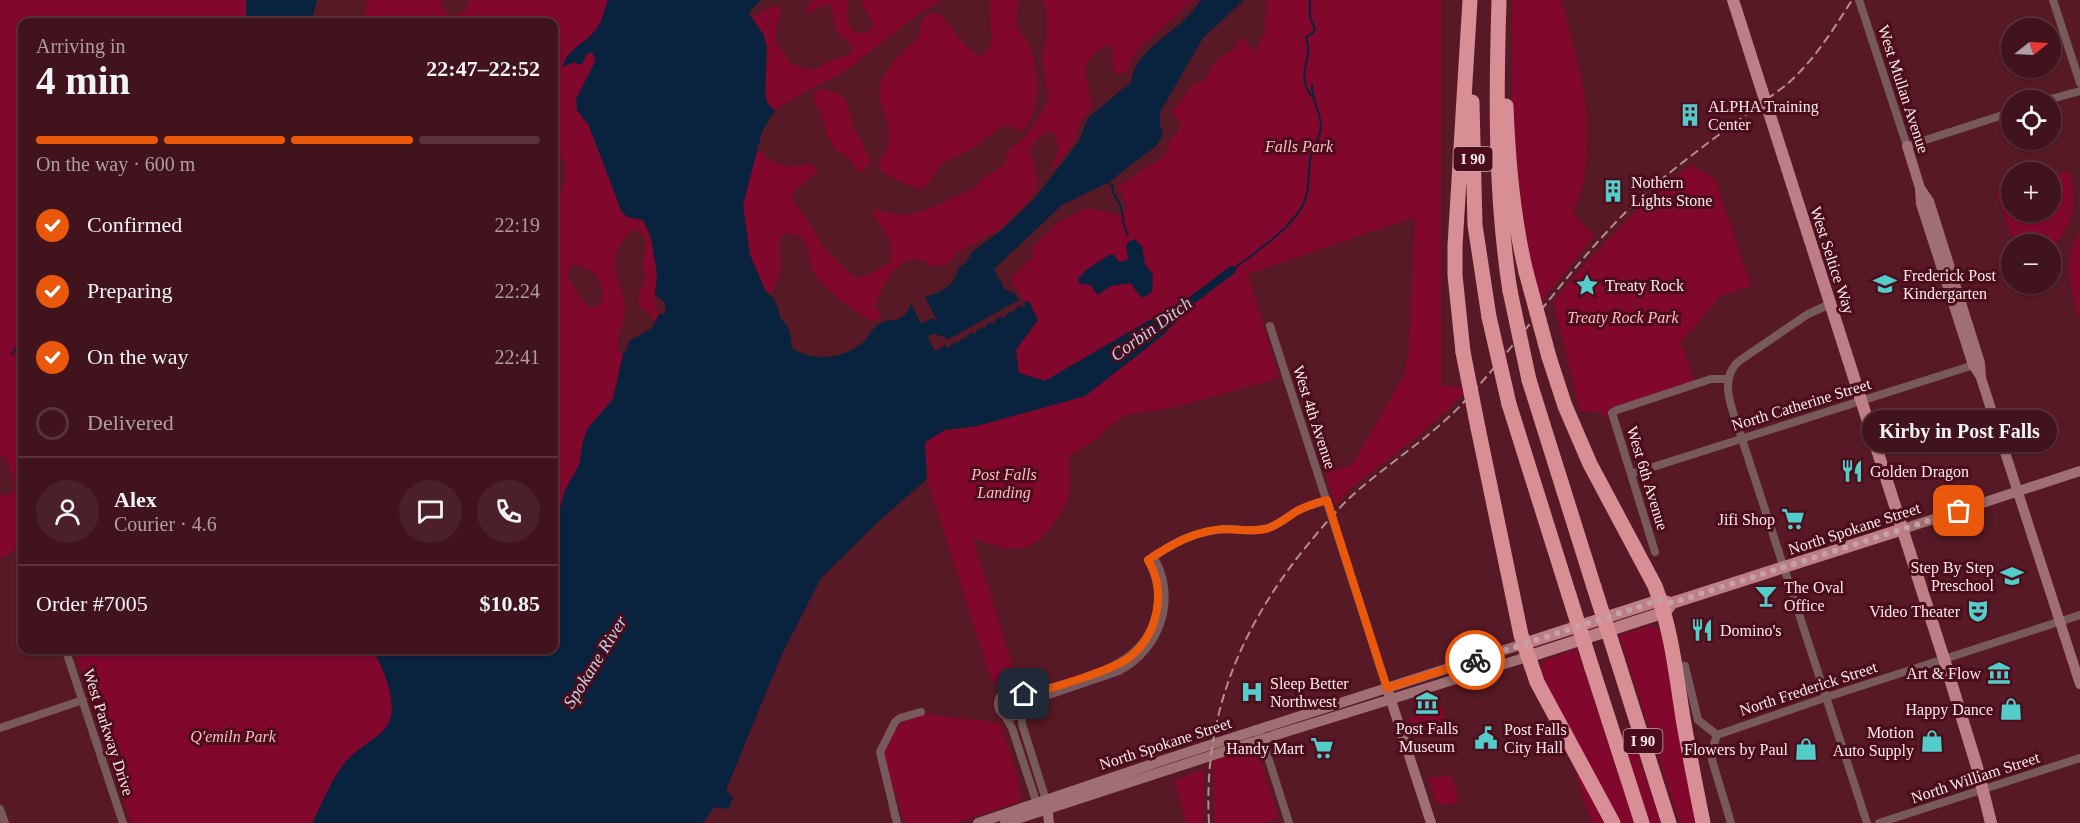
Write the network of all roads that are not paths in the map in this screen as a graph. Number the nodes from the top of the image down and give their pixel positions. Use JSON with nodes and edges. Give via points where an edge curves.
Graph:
{"nodes":[{"id":1,"x":1472,"y":0,"type":"edge"},
{"id":2,"x":1499,"y":0,"type":"edge"},
{"id":3,"x":1504,"y":0,"type":"edge"},
{"id":4,"x":1733,"y":0,"type":"edge"},
{"id":5,"x":1859,"y":0,"type":"edge"},
{"id":6,"x":2053,"y":0,"type":"edge"},
{"id":7,"x":2080,"y":82,"type":"edge"},
{"id":8,"x":2080,"y":92,"type":"edge"},
{"id":9,"x":2061,"y":97,"type":"edge"},
{"id":10,"x":2001,"y":116,"type":"edge"},
{"id":11,"x":1907,"y":146,"type":"junction"},
{"id":12,"x":1830,"y":304,"type":"junction"},
{"id":13,"x":1270,"y":326,"type":"dead end"},
{"id":14,"x":1976,"y":364,"type":"junction"},
{"id":15,"x":1728,"y":379,"type":"junction"},
{"id":16,"x":1861,"y":401,"type":"junction"},
{"id":17,"x":1742,"y":439,"type":"junction"},
{"id":18,"x":2080,"y":471,"type":"edge"},
{"id":19,"x":1631,"y":474,"type":"junction"},
{"id":20,"x":2017,"y":492,"type":"junction"},
{"id":21,"x":1327,"y":500,"type":"junction"},
{"id":22,"x":1903,"y":529,"type":"junction"},
{"id":23,"x":1655,"y":552,"type":"dead end"},
{"id":24,"x":1151,"y":558,"type":"junction"},
{"id":25,"x":1784,"y":568,"type":"junction"},
{"id":26,"x":1666,"y":605,"type":"junction"},
{"id":27,"x":2080,"y":615,"type":"edge"},
{"id":28,"x":2060,"y":622,"type":"junction"},
{"id":29,"x":1525,"y":651,"type":"junction"},
{"id":30,"x":67,"y":654,"type":"edge"},
{"id":31,"x":1944,"y":659,"type":"junction"},
{"id":32,"x":1685,"y":666,"type":"dead end"},
{"id":33,"x":2080,"y":684,"type":"edge"},
{"id":34,"x":1387,"y":688,"type":"junction"},
{"id":35,"x":1020,"y":694,"type":"junction"},
{"id":36,"x":1827,"y":697,"type":"junction"},
{"id":37,"x":83,"y":700,"type":"junction"},
{"id":38,"x":1391,"y":700,"type":"junction"},
{"id":39,"x":1023,"y":709,"type":"junction"},
{"id":40,"x":921,"y":711,"type":"dead end"},
{"id":41,"x":1005,"y":716,"type":"junction"},
{"id":42,"x":0,"y":728,"type":"edge"},
{"id":43,"x":1261,"y":734,"type":"junction"},
{"id":44,"x":1718,"y":735,"type":"junction"},
{"id":45,"x":2080,"y":758,"type":"edge"},
{"id":46,"x":1983,"y":790,"type":"junction"},
{"id":47,"x":1043,"y":806,"type":"junction"},
{"id":48,"x":0,"y":809,"type":"edge"},
{"id":49,"x":5,"y":823,"type":"edge"},
{"id":50,"x":123,"y":823,"type":"edge"},
{"id":51,"x":897,"y":823,"type":"edge"},
{"id":52,"x":978,"y":823,"type":"edge"},
{"id":53,"x":1005,"y":823,"type":"edge"},
{"id":54,"x":1048,"y":823,"type":"edge"},
{"id":55,"x":1289,"y":823,"type":"edge"},
{"id":56,"x":1431,"y":823,"type":"edge"},
{"id":57,"x":1613,"y":823,"type":"edge"},
{"id":58,"x":1642,"y":823,"type":"edge"},
{"id":59,"x":1669,"y":823,"type":"edge"},
{"id":60,"x":1703,"y":823,"type":"edge"},
{"id":61,"x":1731,"y":823,"type":"edge"},
{"id":62,"x":1867,"y":823,"type":"edge"},
{"id":63,"x":1879,"y":823,"type":"edge"},
{"id":64,"x":1991,"y":823,"type":"edge"}],
"edges":[{"from":1,"to":29,"type":"highway","bridge":true,"via":[[1455,275],[1463,352]]},
{"from":1,"to":58,"type":"highway","number":"I 90","bridge":true,"via":[[1475,225],[1489,317],[1509,404]]},
{"from":2,"to":59,"type":"highway","number":"I 90","bridge":true,"via":[[1496,135],[1510,291],[1529,380]]},
{"from":3,"to":26,"type":"highway","bridge":true,"via":[[1509,166],[1526,272],[1549,357],[1586,456]]},
{"from":4,"to":12,"type":"main road","name":"West Seltice Way"},
{"from":5,"to":11,"type":"street","name":"West Mullan Avenue"},
{"from":6,"to":7,"type":"street"},
{"from":8,"to":9,"type":"street"},
{"from":10,"to":11,"type":"street"},
{"from":11,"to":14,"type":"main road","name":"West Mullan Avenue","via":[[1920,188],[1929,201]]},
{"from":12,"to":15,"type":"street","via":[[1739,361]]},
{"from":12,"to":16,"type":"main road","name":"West Seltice Way"},
{"from":13,"to":21,"type":"street","name":"West 4th Avenue"},
{"from":14,"to":16,"type":"street","name":"North Catherine Street"},
{"from":14,"to":20,"type":"main road","name":"West Mullan Avenue"},
{"from":15,"to":17,"type":"street"},
{"from":15,"to":19,"type":"street","name":"West 6th Avenue","via":[[1711,379],[1612,413]]},
{"from":16,"to":17,"type":"street","name":"North Catherine Street"},
{"from":16,"to":22,"type":"main road","name":"West Seltice Way"},
{"from":17,"to":19,"type":"street","name":"North Catherine Street"},
{"from":17,"to":25,"type":"street"},
{"from":18,"to":20,"type":"main road","name":"North Spokane Street"},
{"from":19,"to":23,"type":"street","name":"West 6th Avenue"},
{"from":20,"to":22,"type":"main road","name":"North Spokane Street"},
{"from":20,"to":28,"type":"main road","name":"West Mullan Avenue"},
{"from":21,"to":24,"type":"street","via":[[1301,509],[1270,528],[1200,533],[1175,542]]},
{"from":21,"to":34,"type":"street","name":"West 4th Avenue"},
{"from":22,"to":25,"type":"main road","name":"North Spokane Street"},
{"from":22,"to":31,"type":"main road","name":"West Seltice Way"},
{"from":24,"to":35,"type":"street","via":[[1158,607],[1152,628],[1135,652],[1110,668]]},
{"from":24,"to":39,"type":"street","via":[[1163,578],[1165,601],[1160,626],[1146,651],[1119,671],[1032,701]]},
{"from":25,"to":26,"type":"main road","name":"North Spokane Street"},
{"from":25,"to":36,"type":"street"},
{"from":26,"to":29,"type":"main road","name":"North Spokane Street"},
{"from":26,"to":60,"type":"highway"},
{"from":27,"to":28,"type":"street","name":"North Frederick Street"},
{"from":28,"to":31,"type":"street","name":"North Frederick Street"},
{"from":28,"to":33,"type":"main road","name":"West Mullan Avenue"},
{"from":29,"to":34,"type":"main road","name":"North Spokane Street"},
{"from":29,"to":38,"type":"main road","name":"North Spokane Street"},
{"from":29,"to":57,"type":"highway","via":[[1537,682]]},
{"from":30,"to":37,"type":"street","name":"West Parkway Drive"},
{"from":31,"to":36,"type":"street","name":"North Frederick Street"},
{"from":31,"to":46,"type":"main road","name":"West Seltice Way"},
{"from":32,"to":44,"type":"street","via":[[1698,720]]},
{"from":34,"to":38,"type":"main road"},
{"from":34,"to":43,"type":"main road","name":"North Spokane Street"},
{"from":35,"to":39,"type":"street"},
{"from":35,"to":41,"type":"street","via":[[1009,691],[1000,696],[998,706]]},
{"from":36,"to":44,"type":"street","name":"North Frederick Street"},
{"from":36,"to":62,"type":"street"},
{"from":37,"to":42,"type":"street"},
{"from":37,"to":50,"type":"street","name":"West Parkway Drive"},
{"from":38,"to":43,"type":"main road","name":"North Spokane Street"},
{"from":38,"to":56,"type":"main road"},
{"from":39,"to":41,"type":"street","via":[[1013,717]]},
{"from":39,"to":47,"type":"street","via":[[1022,724]]},
{"from":40,"to":51,"type":"street","via":[[895,722],[880,752]]},
{"from":41,"to":47,"type":"street"},
{"from":43,"to":47,"type":"main road","name":"North Spokane Street"},
{"from":43,"to":55,"type":"street"},
{"from":44,"to":61,"type":"street","via":[[1712,760]]},
{"from":45,"to":46,"type":"street","name":"North William Street"},
{"from":46,"to":63,"type":"street","name":"North William Street"},
{"from":46,"to":64,"type":"main road","name":"West Seltice Way"},
{"from":47,"to":52,"type":"main road","name":"North Spokane Street"},
{"from":47,"to":53,"type":"main road","name":"North Spokane Street"},
{"from":47,"to":54,"type":"main road"},
{"from":48,"to":49,"type":"street"}]}
